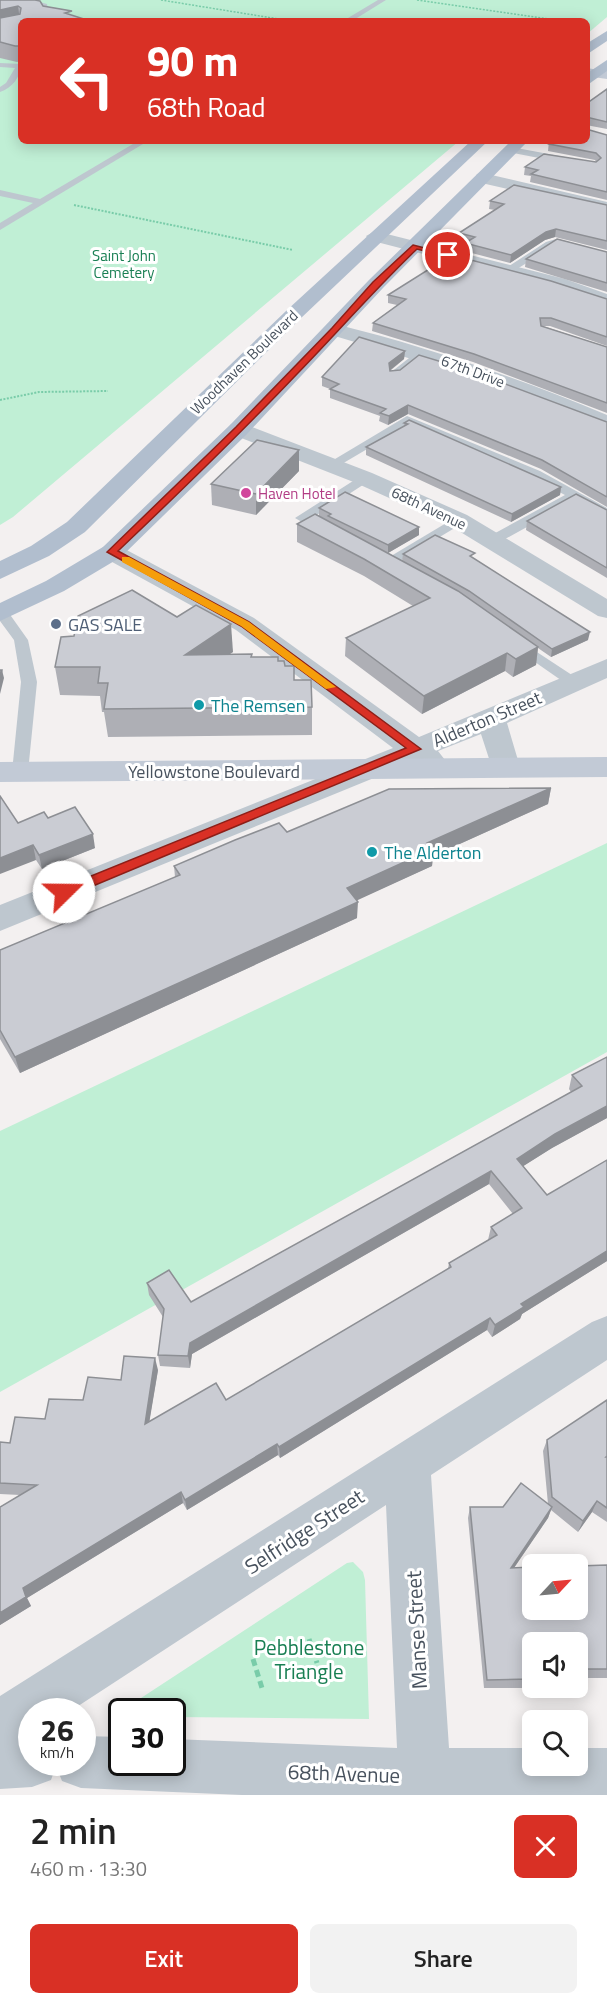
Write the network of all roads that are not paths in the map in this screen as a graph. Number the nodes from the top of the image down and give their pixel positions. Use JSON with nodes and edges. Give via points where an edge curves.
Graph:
{"nodes":[{"id":1,"x":36,"y":0,"type":"edge"},
{"id":2,"x":383,"y":0,"type":"edge"},
{"id":3,"x":46,"y":18,"type":"edge"},
{"id":4,"x":352,"y":18,"type":"edge"},
{"id":5,"x":607,"y":35,"type":"edge"},
{"id":6,"x":590,"y":48,"type":"edge"},
{"id":7,"x":0,"y":65,"type":"edge"},
{"id":8,"x":18,"y":66,"type":"edge"},
{"id":9,"x":18,"y":71,"type":"edge"},
{"id":10,"x":0,"y":90,"type":"edge"},
{"id":11,"x":139,"y":144,"type":"edge"},
{"id":12,"x":477,"y":144,"type":"edge"},
{"id":13,"x":515,"y":145,"type":"edge"},
{"id":14,"x":571,"y":161,"type":"edge"},
{"id":15,"x":483,"y":178,"type":"junction"},
{"id":16,"x":0,"y":193,"type":"edge"},
{"id":17,"x":44,"y":201,"type":"junction"},
{"id":18,"x":607,"y":207,"type":"edge"},
{"id":19,"x":0,"y":227,"type":"edge"},
{"id":20,"x":375,"y":236,"type":"junction"},
{"id":21,"x":416,"y":246,"type":"junction"},
{"id":22,"x":607,"y":255,"type":"edge"},
{"id":23,"x":508,"y":270,"type":"junction"},
{"id":24,"x":607,"y":300,"type":"edge"},
{"id":25,"x":335,"y":330,"type":"junction"},
{"id":26,"x":422,"y":353,"type":"junction"},
{"id":27,"x":394,"y":375,"type":"edge"},
{"id":28,"x":607,"y":423,"type":"edge"},
{"id":29,"x":239,"y":429,"type":"junction"},
{"id":30,"x":331,"y":465,"type":"junction"},
{"id":31,"x":363,"y":478,"type":"junction"},
{"id":32,"x":574,"y":495,"type":"junction"},
{"id":33,"x":607,"y":513,"type":"edge"},
{"id":34,"x":458,"y":520,"type":"junction"},
{"id":35,"x":340,"y":538,"type":"edge"},
{"id":36,"x":493,"y":540,"type":"junction"},
{"id":37,"x":112,"y":552,"type":"junction"},
{"id":38,"x":0,"y":571,"type":"edge"},
{"id":39,"x":407,"y":573,"type":"edge"},
{"id":40,"x":607,"y":610,"type":"edge"},
{"id":41,"x":0,"y":613,"type":"edge"},
{"id":42,"x":509,"y":637,"type":"edge"},
{"id":43,"x":607,"y":668,"type":"edge"},
{"id":44,"x":573,"y":682,"type":"junction"},
{"id":45,"x":491,"y":719,"type":"junction"},
{"id":46,"x":415,"y":749,"type":"junction"},
{"id":47,"x":505,"y":767,"type":"junction"},
{"id":48,"x":607,"y":767,"type":"edge"},
{"id":49,"x":441,"y":768,"type":"junction"},
{"id":50,"x":359,"y":771,"type":"junction"},
{"id":51,"x":10,"y":772,"type":"edge"},
{"id":52,"x":0,"y":919,"type":"edge"},
{"id":53,"x":607,"y":1336,"type":"edge"},
{"id":54,"x":407,"y":1465,"type":"junction"},
{"id":55,"x":0,"y":1726,"type":"edge"},
{"id":56,"x":18,"y":1762,"type":"edge"},
{"id":57,"x":0,"y":1763,"type":"edge"},
{"id":58,"x":96,"y":1763,"type":"edge"},
{"id":59,"x":607,"y":1774,"type":"edge"},
{"id":60,"x":425,"y":1785,"type":"edge"}],
"edges":[{"from":1,"to":3,"type":"lane","via":[[45,5]]},
{"from":2,"to":4,"type":"lane"},
{"from":5,"to":6,"type":"main road"},
{"from":7,"to":8,"type":"lane"},
{"from":9,"to":10,"type":"lane","via":[[9,85]]},
{"from":11,"to":17,"type":"lane"},
{"from":12,"to":20,"type":"main road","name":"Woodhaven Boulevard"},
{"from":13,"to":14,"type":"lane"},
{"from":13,"to":15,"type":"main road"},
{"from":15,"to":18,"type":"street"},
{"from":15,"to":21,"type":"main road"},
{"from":16,"to":17,"type":"lane"},
{"from":17,"to":19,"type":"lane"},
{"from":20,"to":21,"type":"street"},
{"from":20,"to":38,"type":"main road","name":"Woodhaven Boulevard","via":[[76,527]]},
{"from":21,"to":23,"type":"street"},
{"from":21,"to":25,"type":"main road"},
{"from":22,"to":23,"type":"lane","via":[[556,242]]},
{"from":23,"to":24,"type":"street"},
{"from":25,"to":26,"type":"street","name":"67th Drive"},
{"from":25,"to":29,"type":"main road"},
{"from":26,"to":27,"type":"lane"},
{"from":26,"to":28,"type":"street","name":"67th Drive"},
{"from":29,"to":30,"type":"street","name":"68th Avenue"},
{"from":29,"to":37,"type":"main road"},
{"from":30,"to":31,"type":"street","name":"68th Avenue"},
{"from":30,"to":32,"type":"lane","via":[[407,420],[535,474]]},
{"from":31,"to":34,"type":"street","name":"68th Avenue"},
{"from":31,"to":35,"type":"lane","via":[[302,518]]},
{"from":32,"to":33,"type":"lane"},
{"from":32,"to":36,"type":"lane"},
{"from":34,"to":36,"type":"street","name":"68th Avenue"},
{"from":34,"to":39,"type":"lane","via":[[384,560]]},
{"from":36,"to":40,"type":"street","name":"68th Avenue"},
{"from":37,"to":41,"type":"main road"},
{"from":37,"to":46,"type":"street","via":[[245,624]]},
{"from":41,"to":51,"type":"lane","via":[[21,640],[29,682]]},
{"from":42,"to":44,"type":"lane"},
{"from":43,"to":44,"type":"street","name":"Alderton Street"},
{"from":44,"to":45,"type":"street","name":"Alderton Street"},
{"from":45,"to":46,"type":"street","name":"Alderton Street"},
{"from":45,"to":47,"type":"street"},
{"from":46,"to":49,"type":"street"},
{"from":46,"to":50,"type":"street","name":"Alderton Street"},
{"from":47,"to":48,"type":"street","name":"Yellowstone Boulevard"},
{"from":47,"to":49,"type":"street","name":"Yellowstone Boulevard"},
{"from":49,"to":50,"type":"street","name":"Yellowstone Boulevard"},
{"from":50,"to":51,"type":"street","name":"Yellowstone Boulevard"},
{"from":50,"to":52,"type":"street","name":"Alderton Street"},
{"from":53,"to":54,"type":"street","name":"Selfridge Street"},
{"from":54,"to":55,"type":"street","name":"Selfridge Street"},
{"from":54,"to":60,"type":"street","name":"Manse Street"},
{"from":56,"to":57,"type":"street"},
{"from":58,"to":60,"type":"street","name":"68th Avenue"},
{"from":59,"to":60,"type":"street","name":"68th Avenue"}]}
